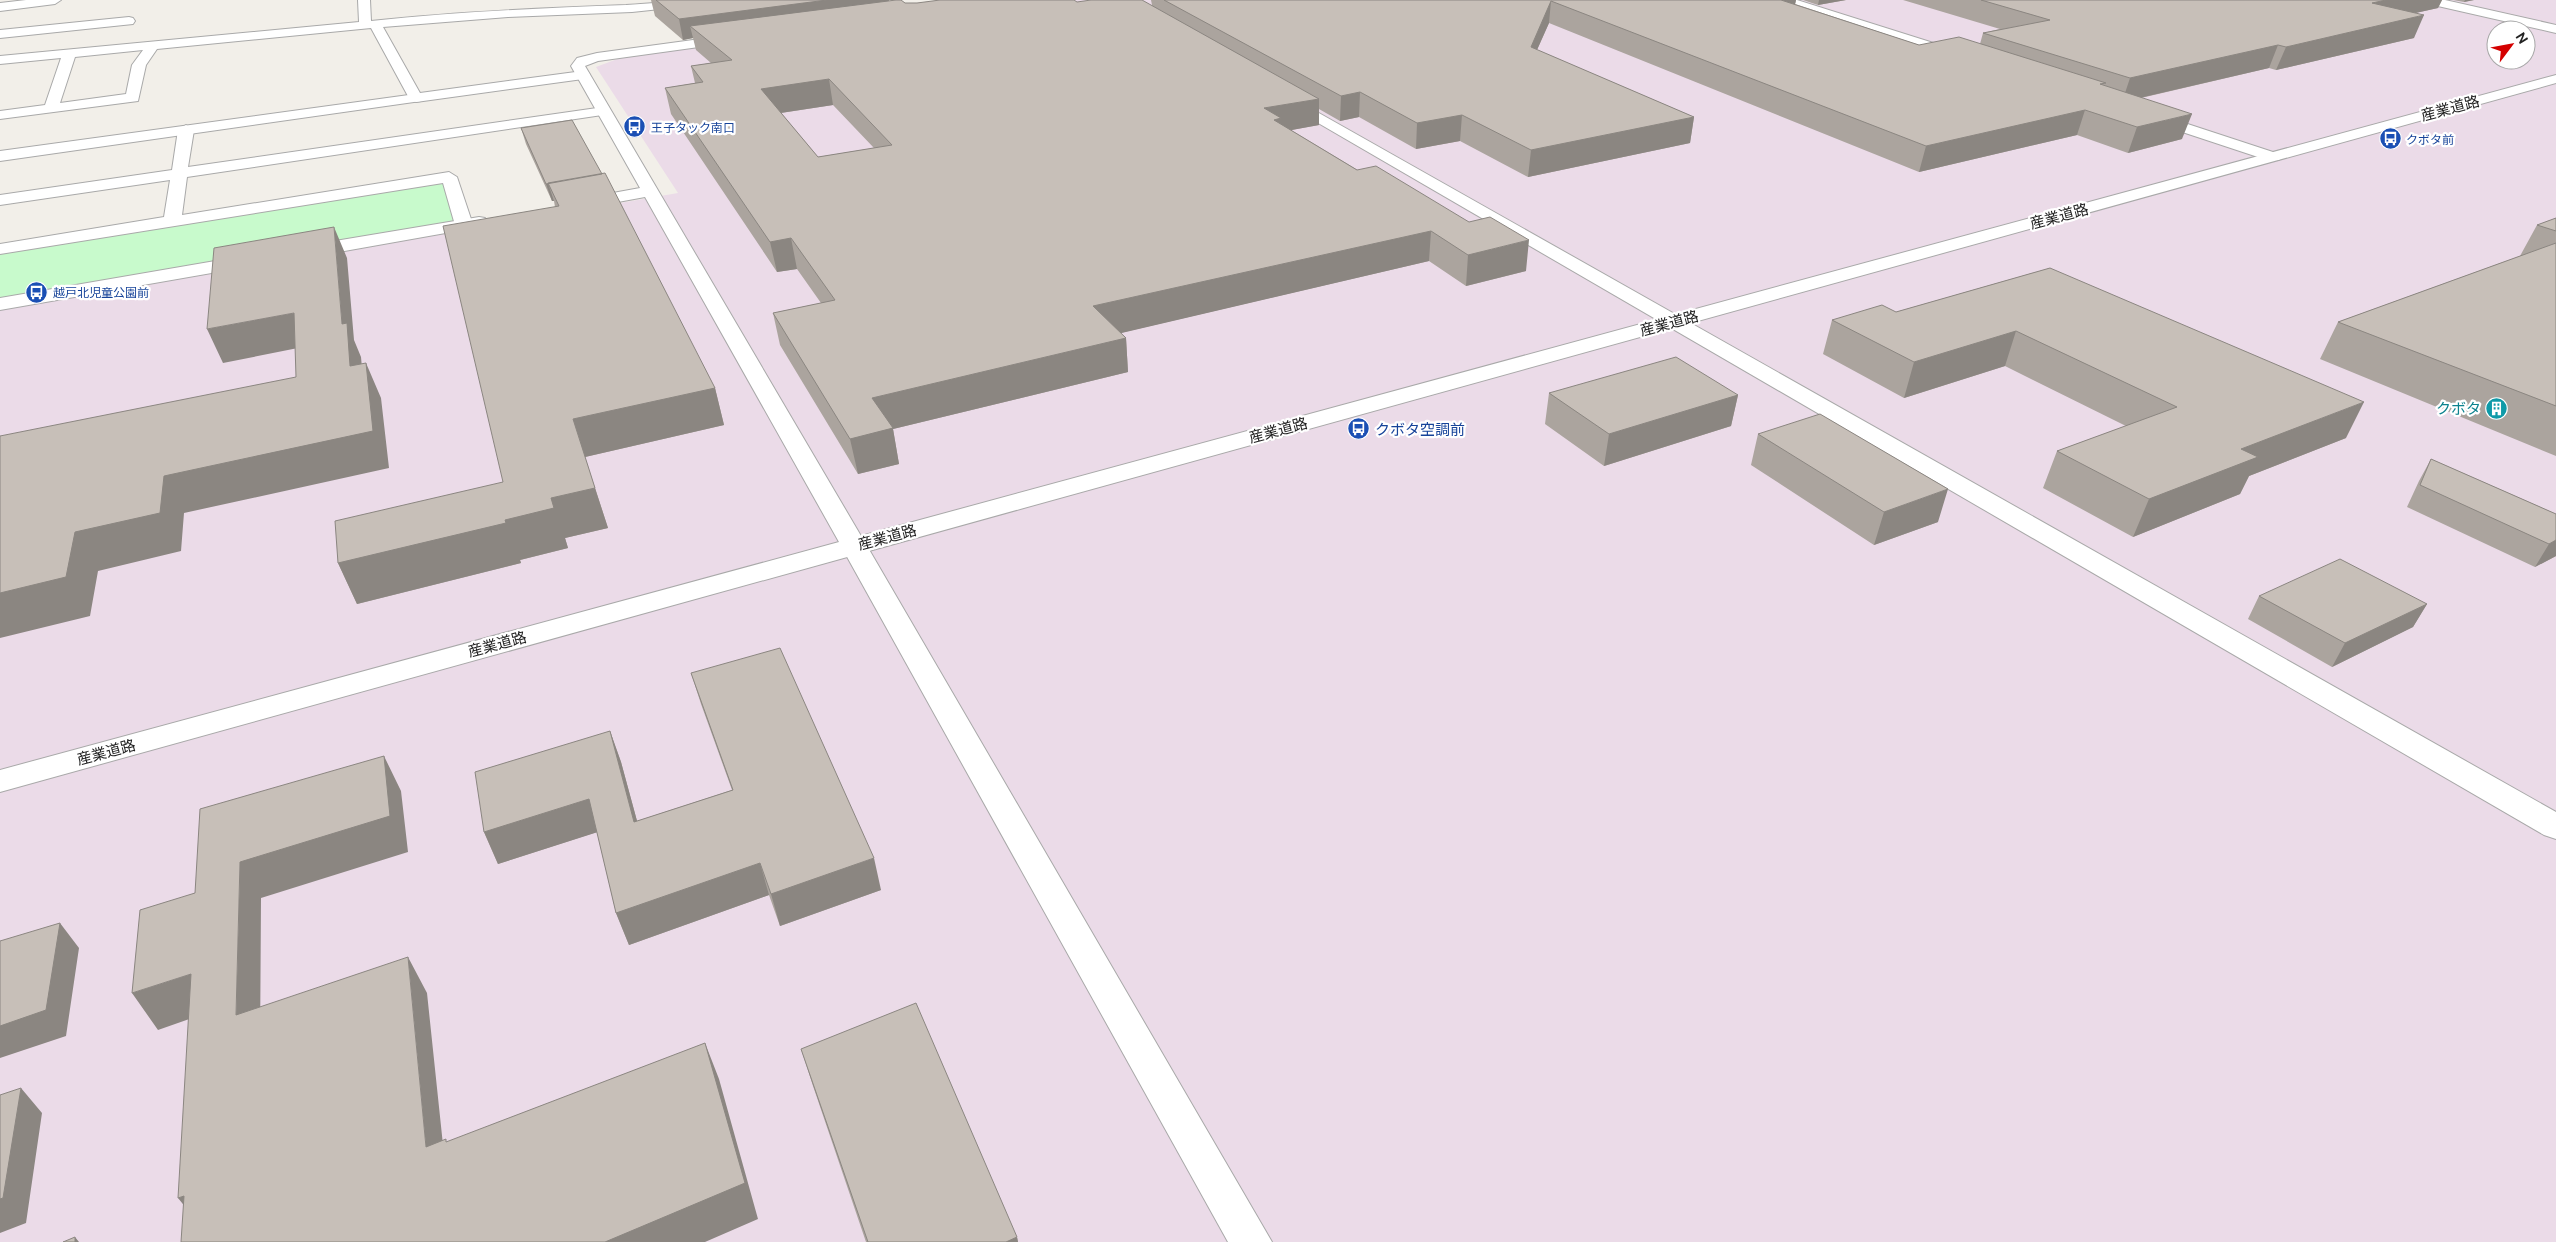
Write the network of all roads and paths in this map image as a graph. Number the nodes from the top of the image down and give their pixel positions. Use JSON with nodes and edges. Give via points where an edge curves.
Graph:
{"nodes":[{"id":1,"x":55,"y":0,"type":"edge"},
{"id":2,"x":707,"y":0,"type":"edge"},
{"id":3,"x":1785,"y":0,"type":"edge"},
{"id":4,"x":2429,"y":0,"type":"edge"},
{"id":5,"x":367,"y":4,"type":"edge"},
{"id":6,"x":0,"y":6,"type":"edge"},
{"id":7,"x":129,"y":21,"type":"dead end"},
{"id":8,"x":370,"y":24,"type":"junction"},
{"id":9,"x":2556,"y":28,"type":"edge"},
{"id":10,"x":0,"y":34,"type":"edge"},
{"id":11,"x":743,"y":38,"type":"edge"},
{"id":12,"x":153,"y":45,"type":"junction"},
{"id":13,"x":70,"y":53,"type":"junction"},
{"id":14,"x":0,"y":60,"type":"edge"},
{"id":15,"x":1972,"y":60,"type":"edge"},
{"id":16,"x":583,"y":75,"type":"junction"},
{"id":17,"x":2556,"y":79,"type":"edge"},
{"id":18,"x":1270,"y":89,"type":"edge"},
{"id":19,"x":416,"y":98,"type":"junction"},
{"id":20,"x":51,"y":108,"type":"junction"},
{"id":21,"x":604,"y":111,"type":"junction"},
{"id":22,"x":2142,"y":114,"type":"edge"},
{"id":23,"x":0,"y":115,"type":"edge"},
{"id":24,"x":186,"y":130,"type":"junction"},
{"id":25,"x":0,"y":156,"type":"edge"},
{"id":26,"x":2273,"y":157,"type":"junction"},
{"id":27,"x":178,"y":174,"type":"junction"},
{"id":28,"x":650,"y":191,"type":"junction"},
{"id":29,"x":0,"y":200,"type":"edge"},
{"id":30,"x":562,"y":207,"type":"edge"},
{"id":31,"x":494,"y":219,"type":"edge"},
{"id":32,"x":172,"y":222,"type":"junction"},
{"id":33,"x":464,"y":224,"type":"junction"},
{"id":34,"x":0,"y":249,"type":"edge"},
{"id":35,"x":290,"y":254,"type":"edge"},
{"id":36,"x":271,"y":258,"type":"edge"},
{"id":37,"x":0,"y":304,"type":"edge"},
{"id":38,"x":1676,"y":322,"type":"junction"},
{"id":39,"x":854,"y":546,"type":"junction"},
{"id":40,"x":0,"y":781,"type":"edge"},
{"id":41,"x":2556,"y":827,"type":"edge"},
{"id":42,"x":1251,"y":1242,"type":"edge"}],
"edges":[{"from":1,"to":6,"type":"street"},
{"from":2,"to":8,"type":"street","via":[[632,8],[508,13]]},
{"from":3,"to":15,"type":"street"},
{"from":4,"to":9,"type":"street"},
{"from":5,"to":8,"type":"street"},
{"from":7,"to":10,"type":"street"},
{"from":8,"to":12,"type":"street"},
{"from":8,"to":19,"type":"street"},
{"from":11,"to":16,"type":"street","via":[[588,59],[578,66]]},
{"from":12,"to":13,"type":"street"},
{"from":12,"to":20,"type":"street","via":[[139,65],[133,98]]},
{"from":13,"to":14,"type":"street"},
{"from":13,"to":20,"type":"street"},
{"from":16,"to":19,"type":"street"},
{"from":16,"to":21,"type":"street"},
{"from":17,"to":26,"type":"street","name":"産業道路"},
{"from":18,"to":38,"type":"street"},
{"from":19,"to":24,"type":"street"},
{"from":20,"to":23,"type":"street"},
{"from":21,"to":27,"type":"street"},
{"from":21,"to":28,"type":"street"},
{"from":22,"to":26,"type":"street"},
{"from":24,"to":25,"type":"street"},
{"from":24,"to":27,"type":"street"},
{"from":26,"to":38,"type":"street","name":"産業道路"},
{"from":27,"to":29,"type":"street"},
{"from":27,"to":32,"type":"street"},
{"from":28,"to":30,"type":"street"},
{"from":28,"to":39,"type":"street"},
{"from":31,"to":33,"type":"street"},
{"from":32,"to":33,"type":"street","via":[[449,178]]},
{"from":32,"to":34,"type":"street"},
{"from":33,"to":35,"type":"street"},
{"from":36,"to":37,"type":"street"},
{"from":38,"to":39,"type":"street","name":"産業道路"},
{"from":38,"to":41,"type":"street"},
{"from":39,"to":40,"type":"street","name":"産業道路"},
{"from":39,"to":42,"type":"street"}]}
